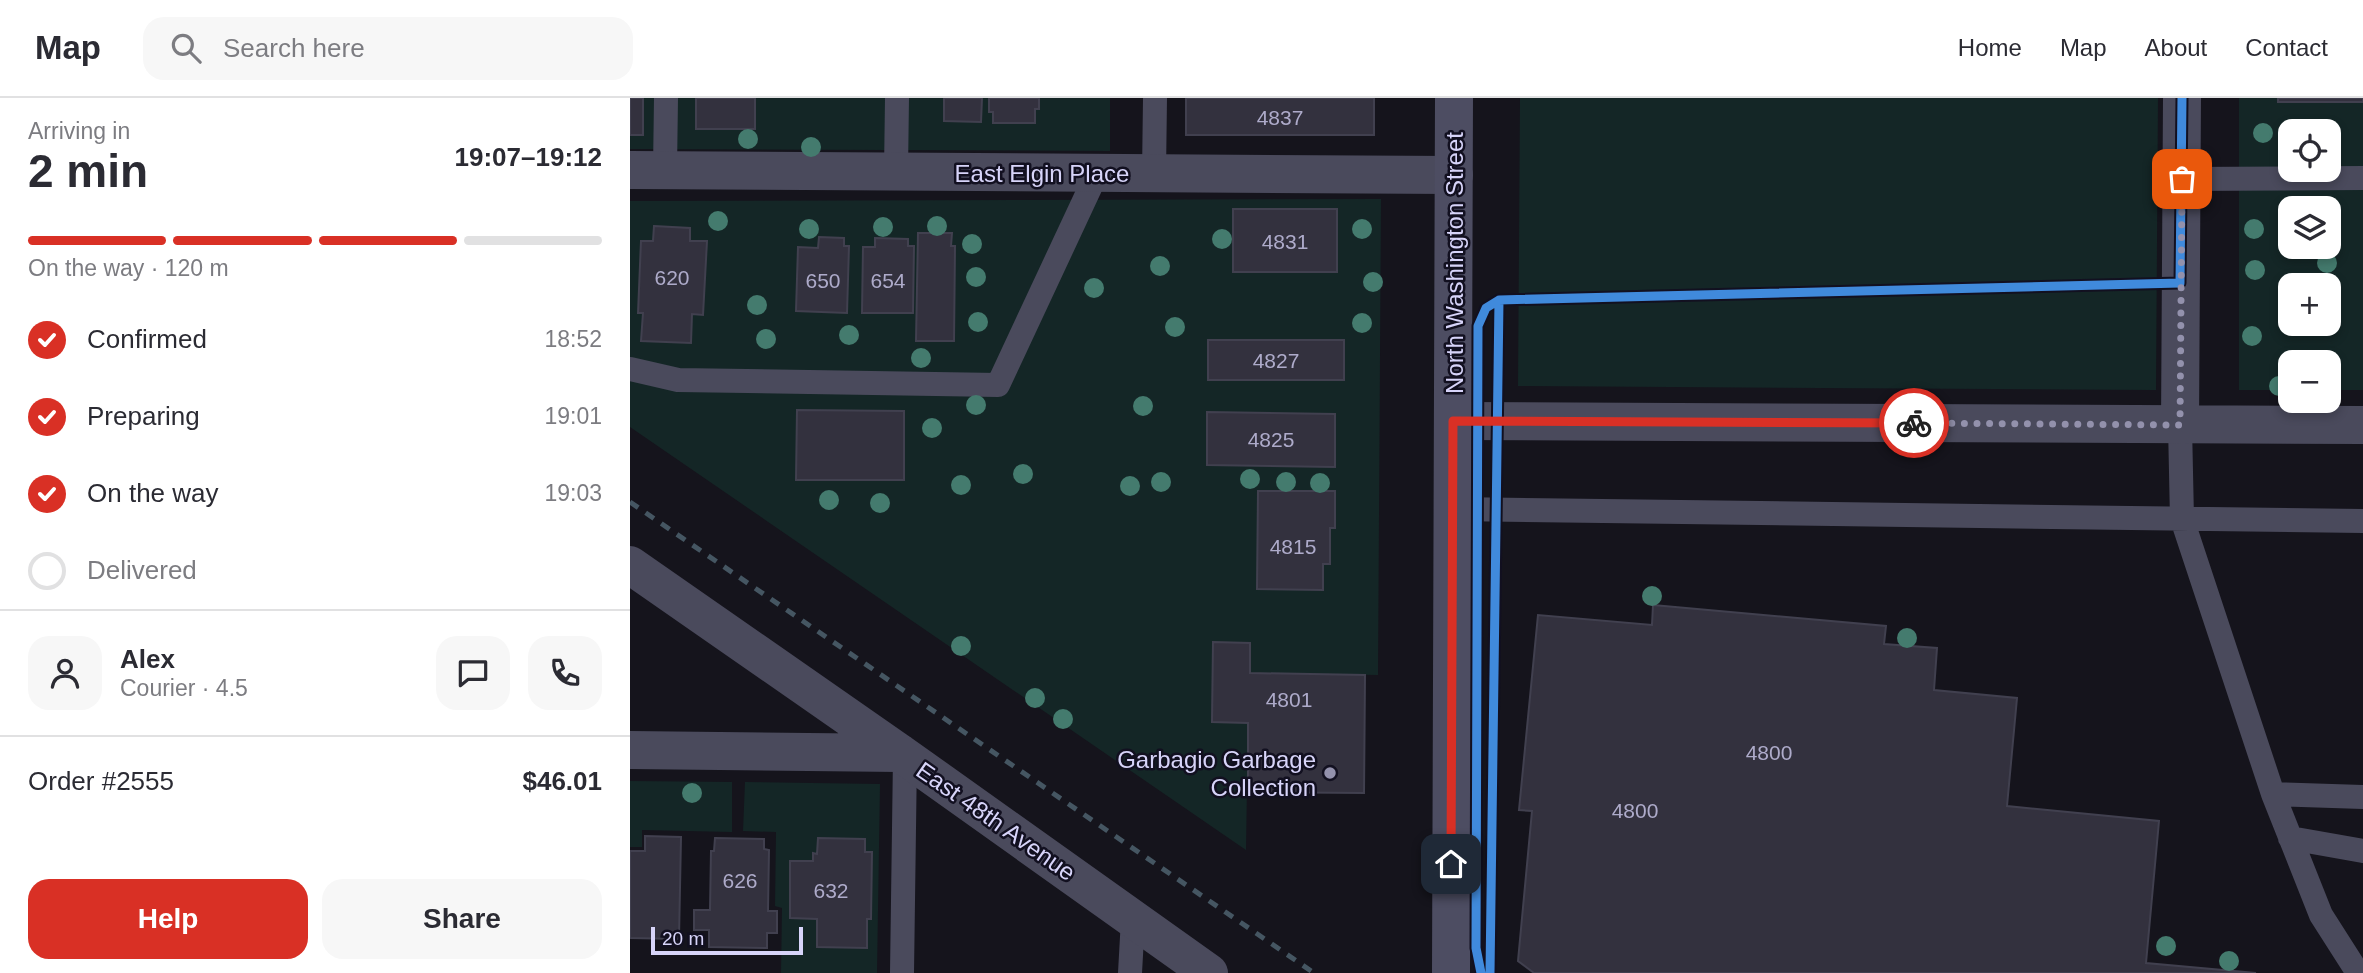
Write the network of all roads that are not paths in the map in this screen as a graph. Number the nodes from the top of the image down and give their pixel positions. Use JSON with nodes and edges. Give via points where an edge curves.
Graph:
{"nodes":[{"id":1,"x":666,"y":98,"type":"edge"},
{"id":2,"x":897,"y":98,"type":"edge"},
{"id":3,"x":1155,"y":98,"type":"edge"},
{"id":4,"x":1454,"y":98,"type":"edge"},
{"id":5,"x":2182,"y":98,"type":"edge"},
{"id":6,"x":647,"y":170,"type":"edge"},
{"id":7,"x":896,"y":172,"type":"junction"},
{"id":8,"x":1097,"y":173,"type":"junction"},
{"id":9,"x":1154,"y":174,"type":"junction"},
{"id":10,"x":1454,"y":175,"type":"junction"},
{"id":11,"x":2363,"y":178,"type":"edge"},
{"id":12,"x":2182,"y":179,"type":"junction"},
{"id":13,"x":630,"y":369,"type":"edge"},
{"id":14,"x":1453,"y":421,"type":"junction"},
{"id":15,"x":2180,"y":425,"type":"junction"},
{"id":16,"x":2363,"y":425,"type":"edge"},
{"id":17,"x":1453,"y":509,"type":"junction"},
{"id":18,"x":2182,"y":519,"type":"junction"},
{"id":19,"x":2363,"y":521,"type":"edge"},
{"id":20,"x":630,"y":565,"type":"edge"},
{"id":21,"x":630,"y":750,"type":"edge"},
{"id":22,"x":903,"y":755,"type":"junction"},
{"id":23,"x":2273,"y":794,"type":"junction"},
{"id":24,"x":2363,"y":797,"type":"edge"},
{"id":25,"x":2290,"y":838,"type":"junction"},
{"id":26,"x":2363,"y":851,"type":"edge"},
{"id":27,"x":1133,"y":919,"type":"junction"},
{"id":28,"x":902,"y":973,"type":"edge"},
{"id":29,"x":1130,"y":973,"type":"edge"},
{"id":30,"x":1209,"y":973,"type":"edge"},
{"id":31,"x":1451,"y":973,"type":"edge"},
{"id":32,"x":2358,"y":973,"type":"edge"}],
"edges":[{"from":1,"to":6,"type":"lane"},
{"from":2,"to":7,"type":"lane"},
{"from":3,"to":9,"type":"lane"},
{"from":4,"to":10,"type":"main road","name":"North Washington Street"},
{"from":5,"to":12,"type":"street"},
{"from":6,"to":7,"type":"street","name":"East Elgin Place"},
{"from":7,"to":8,"type":"street","name":"East Elgin Place"},
{"from":8,"to":9,"type":"street","name":"East Elgin Place"},
{"from":8,"to":13,"type":"lane","via":[[998,385],[678,380]]},
{"from":9,"to":10,"type":"street","name":"East Elgin Place"},
{"from":10,"to":14,"type":"main road","name":"North Washington Street"},
{"from":11,"to":12,"type":"lane"},
{"from":12,"to":15,"type":"street"},
{"from":14,"to":15,"type":"street"},
{"from":14,"to":17,"type":"main road","name":"North Washington Street"},
{"from":15,"to":16,"type":"street"},
{"from":15,"to":18,"type":"lane"},
{"from":17,"to":18,"type":"lane"},
{"from":17,"to":31,"type":"main road","name":"North Washington Street"},
{"from":18,"to":19,"type":"lane"},
{"from":18,"to":23,"type":"lane"},
{"from":20,"to":22,"type":"street"},
{"from":21,"to":22,"type":"street","name":"East 48th Avenue"},
{"from":22,"to":27,"type":"street","name":"East 48th Avenue"},
{"from":22,"to":28,"type":"lane"},
{"from":23,"to":24,"type":"lane"},
{"from":23,"to":25,"type":"lane"},
{"from":25,"to":26,"type":"lane"},
{"from":25,"to":32,"type":"lane","via":[[2321,915]]},
{"from":27,"to":29,"type":"lane"},
{"from":27,"to":30,"type":"street","name":"East 48th Avenue"}]}
